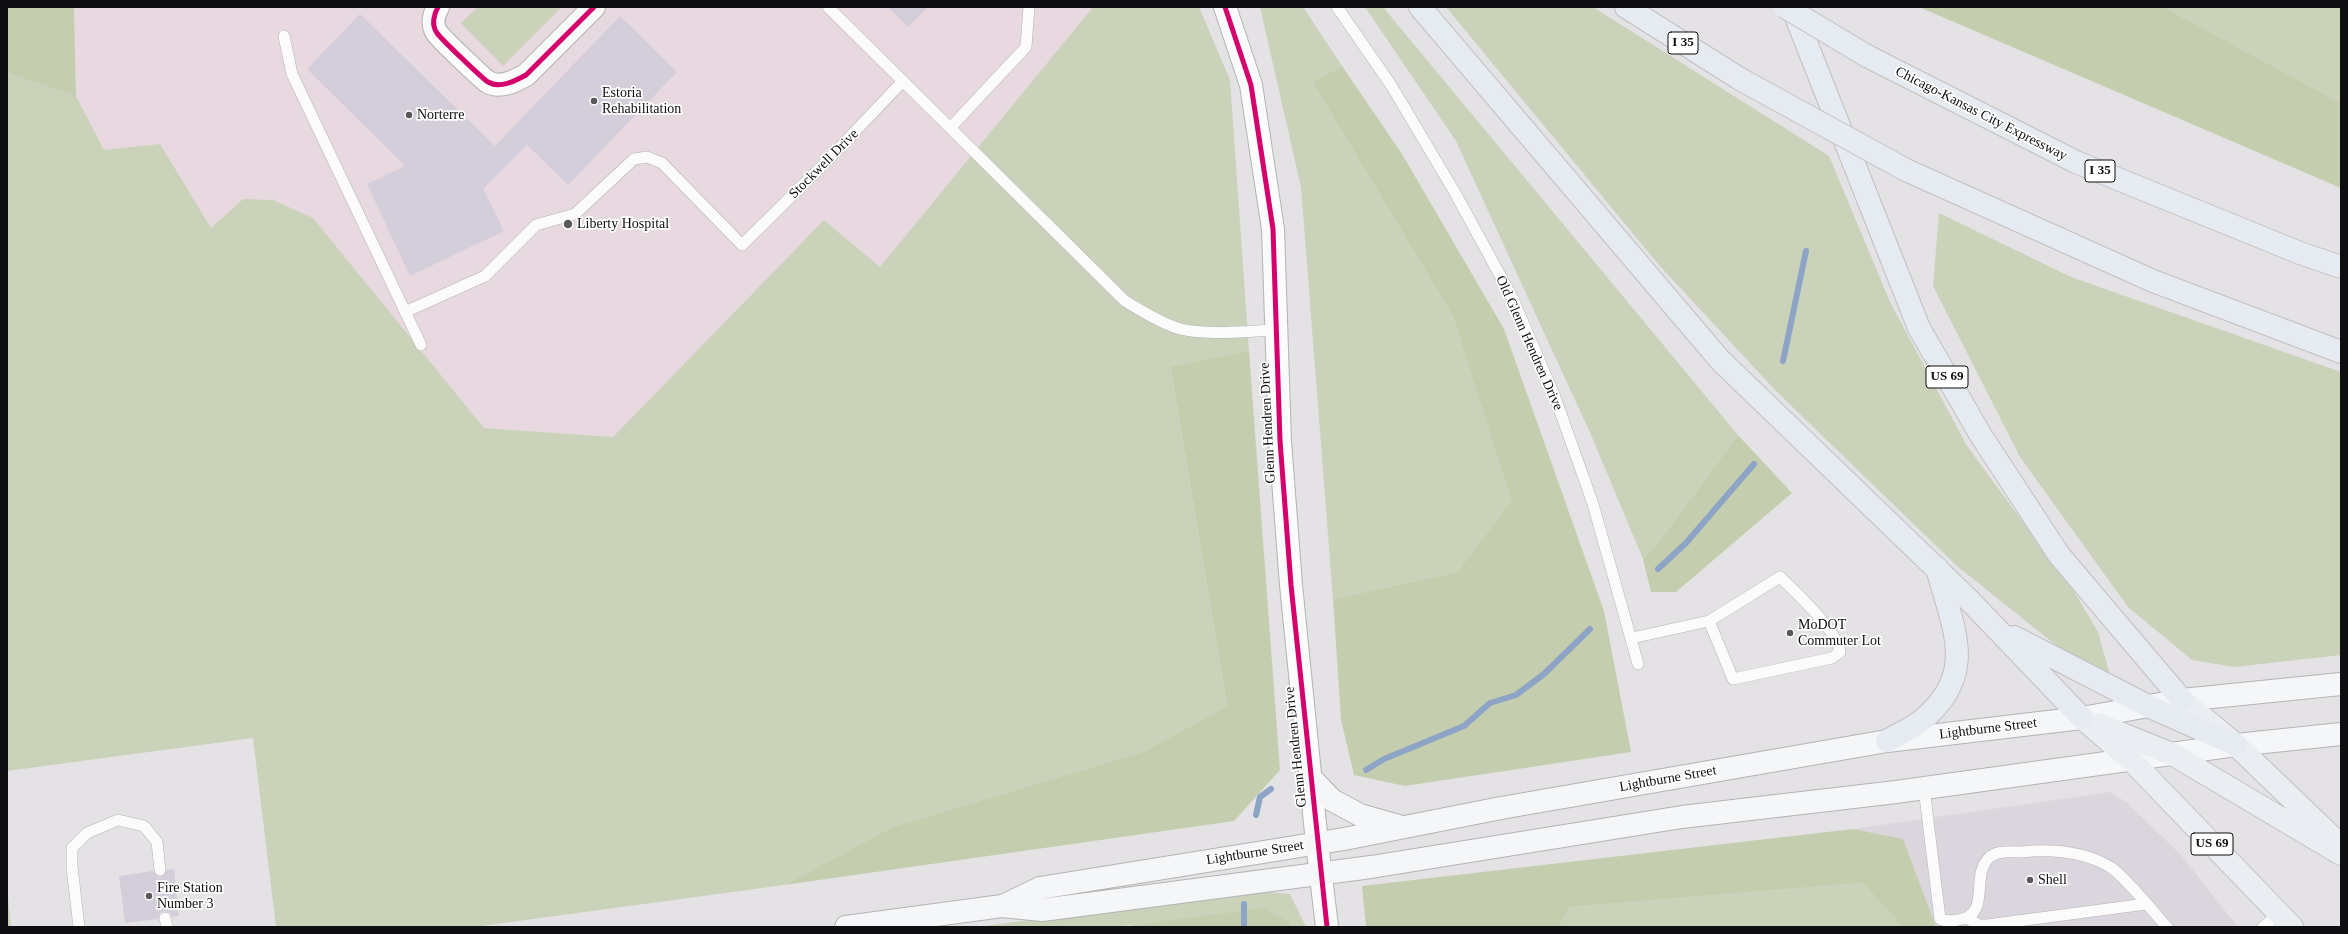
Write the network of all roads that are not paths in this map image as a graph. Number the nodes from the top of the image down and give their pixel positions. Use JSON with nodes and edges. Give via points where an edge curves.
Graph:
{"nodes":[{"id":1,"x":438,"y":7,"type":"edge"},
{"id":2,"x":594,"y":7,"type":"edge"},
{"id":3,"x":828,"y":7,"type":"edge"},
{"id":4,"x":1029,"y":7,"type":"edge"},
{"id":5,"x":1225,"y":7,"type":"edge"},
{"id":6,"x":1337,"y":7,"type":"edge"},
{"id":7,"x":1420,"y":7,"type":"edge"},
{"id":8,"x":1626,"y":7,"type":"edge"},
{"id":9,"x":1785,"y":7,"type":"edge"},
{"id":10,"x":1792,"y":7,"type":"edge"},
{"id":11,"x":284,"y":36,"type":"dead end"},
{"id":12,"x":903,"y":81,"type":"junction"},
{"id":13,"x":951,"y":127,"type":"junction"},
{"id":14,"x":2341,"y":267,"type":"edge"},
{"id":15,"x":405,"y":312,"type":"junction"},
{"id":16,"x":1276,"y":330,"type":"junction"},
{"id":17,"x":421,"y":345,"type":"dead end"},
{"id":18,"x":2341,"y":352,"type":"edge"},
{"id":19,"x":1937,"y":568,"type":"junction"},
{"id":20,"x":1709,"y":621,"type":"junction"},
{"id":21,"x":1998,"y":629,"type":"junction"},
{"id":22,"x":1632,"y":638,"type":"junction"},
{"id":23,"x":1638,"y":664,"type":"dead end"},
{"id":24,"x":2341,"y":684,"type":"edge"},
{"id":25,"x":2182,"y":700,"type":"junction"},
{"id":26,"x":2148,"y":706,"type":"junction"},
{"id":27,"x":2082,"y":718,"type":"junction"},
{"id":28,"x":2341,"y":734,"type":"edge"},
{"id":29,"x":1887,"y":741,"type":"junction"},
{"id":30,"x":2236,"y":745,"type":"junction"},
{"id":31,"x":2174,"y":755,"type":"junction"},
{"id":32,"x":2132,"y":761,"type":"junction"},
{"id":33,"x":1312,"y":778,"type":"junction"},
{"id":34,"x":1924,"y":788,"type":"junction"},
{"id":35,"x":1402,"y":827,"type":"junction"},
{"id":36,"x":1317,"y":843,"type":"junction"},
{"id":37,"x":2341,"y":846,"type":"edge"},
{"id":38,"x":2341,"y":854,"type":"edge"},
{"id":39,"x":160,"y":870,"type":"dead end"},
{"id":40,"x":1321,"y":873,"type":"junction"},
{"id":41,"x":2146,"y":904,"type":"junction"},
{"id":42,"x":1002,"y":906,"type":"junction"},
{"id":43,"x":1968,"y":919,"type":"junction"},
{"id":44,"x":2278,"y":923,"type":"edge"},
{"id":45,"x":1979,"y":926,"type":"edge"},
{"id":46,"x":79,"y":927,"type":"edge"},
{"id":47,"x":846,"y":927,"type":"edge"},
{"id":48,"x":1327,"y":927,"type":"edge"},
{"id":49,"x":2167,"y":927,"type":"edge"}],
"edges":[{"from":1,"to":2,"type":"street","via":[[433,16],[436,32],[488,83],[501,84],[512,83],[526,75]]},
{"from":3,"to":12,"type":"lane"},
{"from":4,"to":13,"type":"lane","via":[[1026,47]]},
{"from":5,"to":16,"type":"street","name":"Glenn Hendren Drive","via":[[1251,85],[1268,190],[1273,230]]},
{"from":6,"to":22,"type":"lane","name":"Old Glenn Hendren Drive","via":[[1407,112],[1513,299],[1555,397],[1593,504]]},
{"from":7,"to":19,"type":"highway","number":"US 69","via":[[1720,360]]},
{"from":8,"to":18,"type":"highway","number":"I 35","bridge":true,"via":[[1740,79],[1906,170],[2153,281]]},
{"from":9,"to":14,"type":"highway","name":"Chicago-Kansas City Expressway","number":"I 35","bridge":true,"via":[[1867,56],[2076,162],[2300,253]]},
{"from":10,"to":25,"type":"highway","number":"US 69","via":[[1919,328],[1980,434],[2059,555]]},
{"from":11,"to":15,"type":"lane","via":[[292,74]]},
{"from":12,"to":13,"type":"lane"},
{"from":12,"to":15,"type":"lane","name":"Stockwell Drive","via":[[742,245],[662,164],[647,157],[634,159],[575,214],[536,225],[485,276]]},
{"from":13,"to":16,"type":"lane","via":[[1125,301],[1160,322],[1179,329],[1219,332]]},
{"from":15,"to":17,"type":"lane"},
{"from":16,"to":33,"type":"street","name":"Glenn Hendren Drive","via":[[1280,441],[1289,569]]},
{"from":19,"to":21,"type":"highway","number":"US 69"},
{"from":19,"to":29,"type":"highway","via":[[1955,639],[1956,672],[1943,700],[1920,721]]},
{"from":20,"to":20,"type":"lane","via":[[1733,680],[1832,658],[1840,652],[1839,643],[1811,608],[1780,577]]},
{"from":20,"to":22,"type":"lane"},
{"from":21,"to":26,"type":"highway"},
{"from":21,"to":27,"type":"highway","number":"US 69"},
{"from":22,"to":23,"type":"lane","name":"Old Glenn Hendren Drive"},
{"from":24,"to":25,"type":"main road","name":"Lightburne Street"},
{"from":25,"to":26,"type":"main road","name":"Lightburne Street"},
{"from":25,"to":30,"type":"highway","number":"US 69"},
{"from":26,"to":27,"type":"main road","name":"Lightburne Street"},
{"from":26,"to":30,"type":"highway"},
{"from":27,"to":29,"type":"main road","name":"Lightburne Street"},
{"from":27,"to":31,"type":"highway"},
{"from":27,"to":32,"type":"highway","number":"US 69"},
{"from":28,"to":30,"type":"main road","name":"Lightburne Street"},
{"from":29,"to":35,"type":"main road","name":"Lightburne Street"},
{"from":30,"to":31,"type":"main road","name":"Lightburne Street"},
{"from":30,"to":37,"type":"highway","number":"US 69"},
{"from":31,"to":32,"type":"main road","name":"Lightburne Street"},
{"from":31,"to":38,"type":"highway"},
{"from":32,"to":34,"type":"main road","name":"Lightburne Street"},
{"from":32,"to":44,"type":"highway","number":"US 69"},
{"from":33,"to":35,"type":"main road","via":[[1332,800],[1360,815]]},
{"from":33,"to":36,"type":"street","name":"Glenn Hendren Drive"},
{"from":34,"to":40,"type":"main road","name":"Lightburne Street","via":[[1682,817]]},
{"from":34,"to":43,"type":"lane","via":[[1940,919],[1945,922]]},
{"from":35,"to":36,"type":"main road","name":"Lightburne Street"},
{"from":36,"to":40,"type":"street","name":"Glenn Hendren Drive"},
{"from":36,"to":42,"type":"main road","name":"Lightburne Street","via":[[1040,888]]},
{"from":39,"to":46,"type":"lane","via":[[157,842],[144,826],[118,820],[87,833],[72,848]]},
{"from":40,"to":42,"type":"main road","name":"Lightburne Street","via":[[1042,910]]},
{"from":40,"to":48,"type":"street","name":"Glenn Hendren Drive"},
{"from":41,"to":43,"type":"lane","via":[[2110,868],[2081,856],[2045,849],[1997,854],[1988,858],[1983,869],[1978,903]]},
{"from":41,"to":45,"type":"lane"},
{"from":41,"to":49,"type":"lane"},
{"from":42,"to":47,"type":"main road","name":"Lightburne Street"},
{"from":43,"to":45,"type":"lane"}]}
